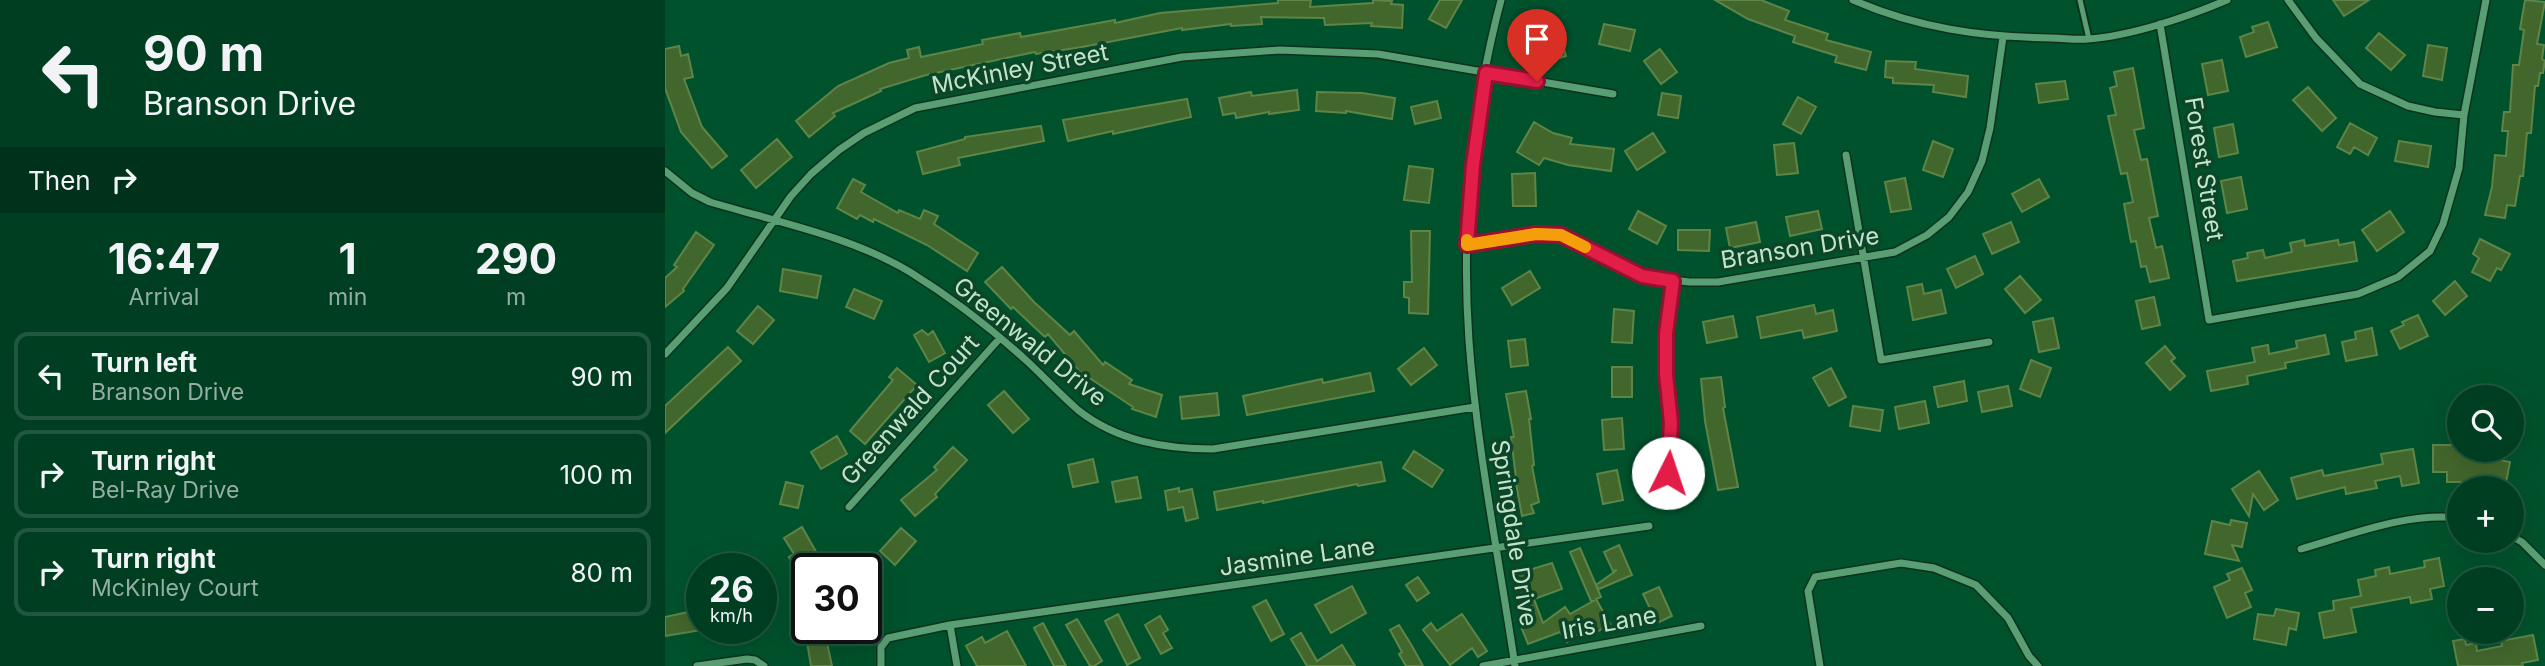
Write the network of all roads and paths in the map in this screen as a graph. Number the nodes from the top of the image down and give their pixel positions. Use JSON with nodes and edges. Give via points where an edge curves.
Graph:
{"nodes":[{"id":1,"x":1501,"y":0,"type":"edge"},
{"id":2,"x":1853,"y":0,"type":"edge"},
{"id":3,"x":2080,"y":0,"type":"edge"},
{"id":4,"x":2227,"y":0,"type":"edge"},
{"id":5,"x":2288,"y":0,"type":"edge"},
{"id":6,"x":2486,"y":0,"type":"edge"},
{"id":7,"x":2160,"y":24,"type":"junction"},
{"id":8,"x":2003,"y":37,"type":"junction"},
{"id":9,"x":2089,"y":39,"type":"junction"},
{"id":10,"x":1486,"y":73,"type":"junction"},
{"id":11,"x":1613,"y":94,"type":"dead end"},
{"id":12,"x":2464,"y":115,"type":"junction"},
{"id":13,"x":1846,"y":155,"type":"dead end"},
{"id":14,"x":665,"y":171,"type":"edge"},
{"id":15,"x":774,"y":221,"type":"junction"},
{"id":16,"x":1467,"y":245,"type":"junction"},
{"id":17,"x":1864,"y":258,"type":"junction"},
{"id":18,"x":1673,"y":281,"type":"junction"},
{"id":19,"x":1000,"y":338,"type":"junction"},
{"id":20,"x":1989,"y":342,"type":"dead end"},
{"id":21,"x":665,"y":355,"type":"edge"},
{"id":22,"x":1475,"y":407,"type":"junction"},
{"id":23,"x":1668,"y":473,"type":"dead end"},
{"id":24,"x":849,"y":507,"type":"dead end"},
{"id":25,"x":2447,"y":517,"type":"edge"},
{"id":26,"x":1649,"y":526,"type":"dead end"},
{"id":27,"x":2524,"y":544,"type":"edge"},
{"id":28,"x":1496,"y":549,"type":"junction"},
{"id":29,"x":2301,"y":549,"type":"dead end"},
{"id":30,"x":2545,"y":565,"type":"edge"},
{"id":31,"x":950,"y":625,"type":"junction"},
{"id":32,"x":1701,"y":626,"type":"dead end"},
{"id":33,"x":1515,"y":663,"type":"edge"},
{"id":34,"x":697,"y":666,"type":"edge"},
{"id":35,"x":764,"y":666,"type":"edge"},
{"id":36,"x":880,"y":666,"type":"edge"},
{"id":37,"x":957,"y":666,"type":"edge"},
{"id":38,"x":1483,"y":666,"type":"edge"},
{"id":39,"x":1820,"y":666,"type":"edge"},
{"id":40,"x":2038,"y":666,"type":"edge"}],
"edges":[{"from":1,"to":10,"type":"street","name":"Springdale Drive"},
{"from":2,"to":8,"type":"street","via":[[1920,24]]},
{"from":3,"to":9,"type":"lane"},
{"from":4,"to":7,"type":"street"},
{"from":5,"to":12,"type":"street","via":[[2360,84],[2408,106]]},
{"from":6,"to":12,"type":"street"},
{"from":7,"to":9,"type":"street"},
{"from":7,"to":12,"type":"street","name":"Forest Street","via":[[2209,320],[2358,294],[2416,264],[2430,251],[2453,197]]},
{"from":8,"to":9,"type":"street"},
{"from":8,"to":17,"type":"street","name":"Branson Drive","via":[[1990,128],[1968,192],[1949,217],[1927,234],[1895,253]]},
{"from":10,"to":11,"type":"street","name":"McKinley Street"},
{"from":10,"to":15,"type":"street","name":"McKinley Street","via":[[1378,54],[1238,52],[1182,57],[915,108],[839,150],[804,181]]},
{"from":10,"to":16,"type":"street","name":"Springdale Drive"},
{"from":13,"to":17,"type":"street"},
{"from":14,"to":15,"type":"street","name":"Greenwald Drive","via":[[710,202]]},
{"from":15,"to":19,"type":"street","name":"Greenwald Drive","via":[[876,254],[939,292]]},
{"from":15,"to":21,"type":"street","name":"McKinley Street","via":[[727,288]]},
{"from":16,"to":18,"type":"street","name":"Branson Drive","via":[[1536,234],[1561,235],[1642,276]]},
{"from":16,"to":22,"type":"street","name":"Springdale Drive"},
{"from":17,"to":18,"type":"street","name":"Branson Drive","via":[[1718,282]]},
{"from":17,"to":20,"type":"street","via":[[1881,360]]},
{"from":18,"to":23,"type":"street","via":[[1666,334],[1671,423]]},
{"from":19,"to":22,"type":"street","name":"Greenwald Drive","via":[[1085,415],[1108,429],[1183,449],[1213,449]]},
{"from":19,"to":24,"type":"street","name":"Greenwald Court"},
{"from":22,"to":28,"type":"street","name":"Springdale Drive"},
{"from":25,"to":29,"type":"street","via":[[2409,520]]},
{"from":26,"to":28,"type":"street","name":"Jasmine Lane"},
{"from":27,"to":30,"type":"street"},
{"from":28,"to":31,"type":"street","name":"Jasmine Lane"},
{"from":28,"to":33,"type":"street","name":"Springdale Drive"},
{"from":31,"to":36,"type":"street","name":"Jasmine Lane","via":[[888,638],[881,647]]},
{"from":31,"to":37,"type":"street"},
{"from":32,"to":33,"type":"street","name":"Iris Lane"},
{"from":33,"to":38,"type":"street","name":"Iris Lane"},
{"from":34,"to":35,"type":"street","via":[[738,659]]},
{"from":39,"to":40,"type":"street","via":[[1808,591],[1815,577],[1901,563],[1934,568],[1976,584],[2008,618]]}]}
